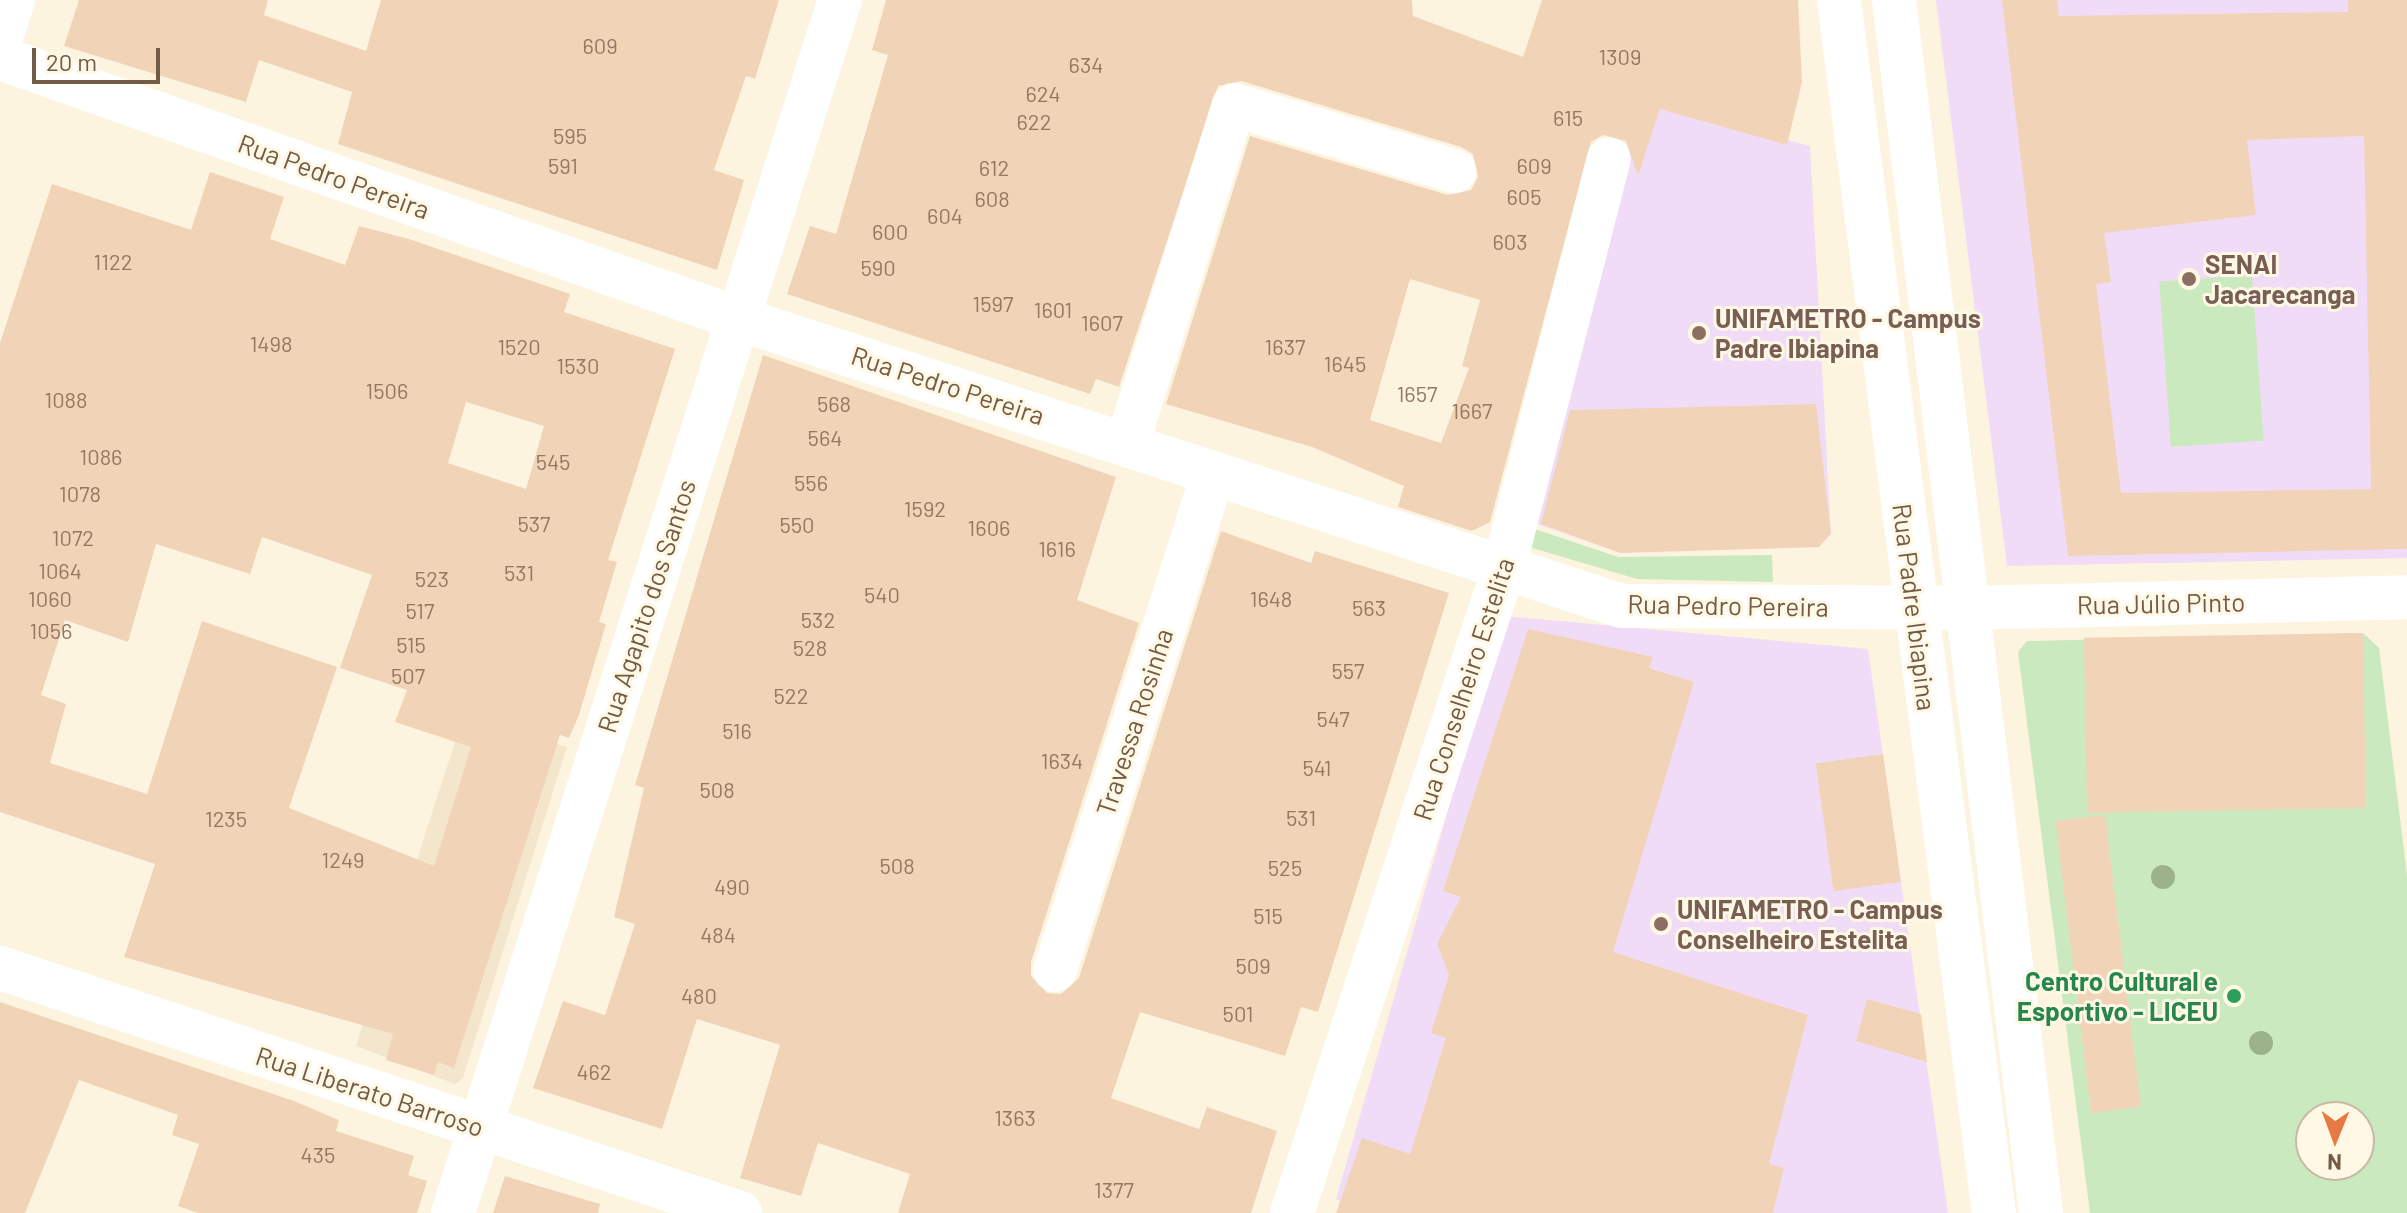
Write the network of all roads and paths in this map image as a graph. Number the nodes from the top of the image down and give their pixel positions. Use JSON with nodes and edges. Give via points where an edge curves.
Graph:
{"nodes":[{"id":1,"x":13,"y":0,"type":"edge"},
{"id":2,"x":840,"y":0,"type":"edge"},
{"id":3,"x":1839,"y":0,"type":"edge"},
{"id":4,"x":1894,"y":0,"type":"edge"},
{"id":5,"x":0,"y":41,"type":"edge"},
{"id":6,"x":0,"y":58,"type":"edge"},
{"id":7,"x":1609,"y":159,"type":"dead end"},
{"id":8,"x":1454,"y":171,"type":"dead end"},
{"id":9,"x":739,"y":319,"type":"junction"},
{"id":10,"x":1127,"y":444,"type":"junction"},
{"id":11,"x":1213,"y":474,"type":"junction"},
{"id":12,"x":1503,"y":571,"type":"junction"},
{"id":13,"x":2407,"y":597,"type":"edge"},
{"id":14,"x":1915,"y":607,"type":"junction"},
{"id":15,"x":1967,"y":608,"type":"junction"},
{"id":16,"x":0,"y":968,"type":"edge"},
{"id":17,"x":1055,"y":970,"type":"dead end"},
{"id":18,"x":479,"y":1127,"type":"junction"},
{"id":19,"x":453,"y":1213,"type":"edge"},
{"id":20,"x":740,"y":1213,"type":"edge"},
{"id":21,"x":1292,"y":1213,"type":"edge"},
{"id":22,"x":1994,"y":1213,"type":"edge"},
{"id":23,"x":2041,"y":1213,"type":"edge"}],
"edges":[{"from":1,"to":5,"type":"street"},
{"from":2,"to":9,"type":"street","name":"Rua Agapito dos Santos"},
{"from":3,"to":14,"type":"street","name":"Rua Padre Ibiapina"},
{"from":4,"to":15,"type":"street","name":"Rua Padre Ibiapina"},
{"from":6,"to":9,"type":"street","name":"Rua Pedro Pereira"},
{"from":7,"to":12,"type":"street","name":"Rua Conselheiro Estelita"},
{"from":8,"to":10,"type":"street","via":[[1234,105]]},
{"from":9,"to":10,"type":"street","name":"Rua Pedro Pereira"},
{"from":9,"to":18,"type":"street","name":"Rua Agapito dos Santos"},
{"from":10,"to":11,"type":"street","name":"Rua Pedro Pereira"},
{"from":11,"to":12,"type":"street","name":"Rua Pedro Pereira"},
{"from":11,"to":17,"type":"street","name":"Travessa Rosinha"},
{"from":12,"to":14,"type":"street","name":"Rua Pedro Pereira","via":[[1622,606]]},
{"from":12,"to":21,"type":"street","name":"Rua Conselheiro Estelita"},
{"from":13,"to":15,"type":"street","name":"Rua Júlio Pinto"},
{"from":14,"to":15,"type":"street","name":"Rua Júlio Pinto"},
{"from":14,"to":22,"type":"street","name":"Rua Padre Ibiapina"},
{"from":15,"to":23,"type":"street","name":"Rua Padre Ibiapina"},
{"from":16,"to":18,"type":"street","name":"Rua Liberato Barroso"},
{"from":18,"to":19,"type":"street","name":"Rua Agapito dos Santos"},
{"from":18,"to":20,"type":"street","name":"Rua Liberato Barroso"}]}
